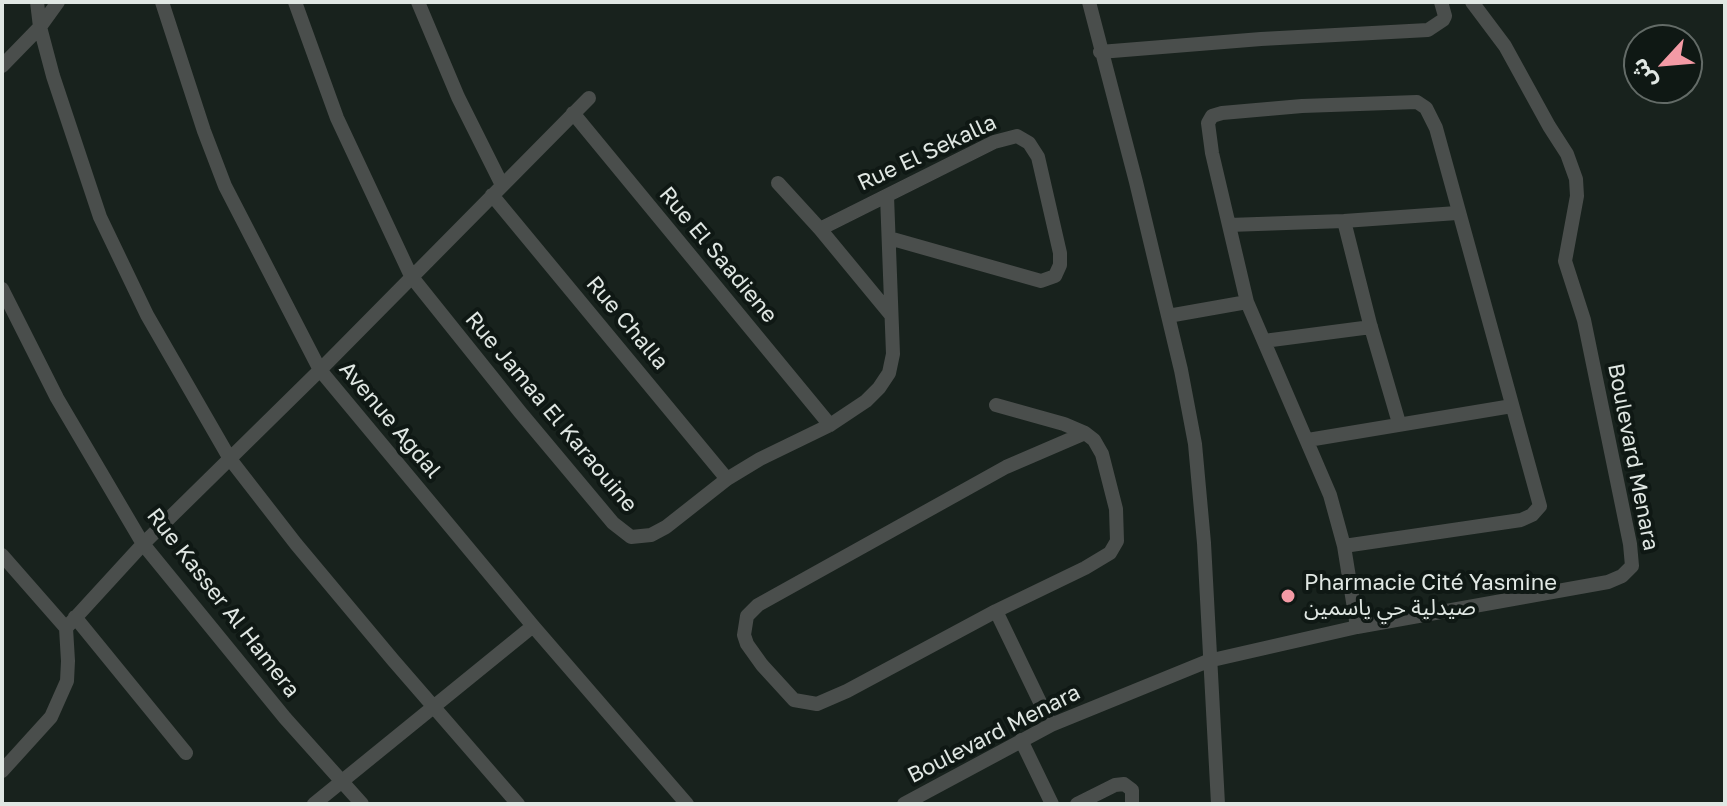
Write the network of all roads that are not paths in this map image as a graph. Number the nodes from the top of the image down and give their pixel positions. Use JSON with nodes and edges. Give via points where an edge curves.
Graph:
{"nodes":[{"id":1,"x":37,"y":2,"type":"edge"},
{"id":2,"x":58,"y":2,"type":"edge"},
{"id":3,"x":162,"y":2,"type":"edge"},
{"id":4,"x":295,"y":2,"type":"edge"},
{"id":5,"x":418,"y":2,"type":"edge"},
{"id":6,"x":1089,"y":2,"type":"edge"},
{"id":7,"x":1441,"y":2,"type":"edge"},
{"id":8,"x":1472,"y":2,"type":"edge"},
{"id":9,"x":40,"y":27,"type":"junction"},
{"id":10,"x":1100,"y":52,"type":"junction"},
{"id":11,"x":2,"y":66,"type":"edge"},
{"id":12,"x":589,"y":98,"type":"dead end"},
{"id":13,"x":573,"y":113,"type":"junction"},
{"id":14,"x":778,"y":183,"type":"dead end"},
{"id":15,"x":497,"y":190,"type":"junction"},
{"id":16,"x":887,"y":196,"type":"junction"},
{"id":17,"x":1457,"y":213,"type":"junction"},
{"id":18,"x":1344,"y":221,"type":"junction"},
{"id":19,"x":1229,"y":225,"type":"junction"},
{"id":20,"x":820,"y":229,"type":"junction"},
{"id":21,"x":889,"y":238,"type":"junction"},
{"id":22,"x":411,"y":276,"type":"junction"},
{"id":23,"x":2,"y":289,"type":"edge"},
{"id":24,"x":1247,"y":302,"type":"junction"},
{"id":25,"x":891,"y":315,"type":"junction"},
{"id":26,"x":1168,"y":316,"type":"junction"},
{"id":27,"x":1371,"y":327,"type":"junction"},
{"id":28,"x":1264,"y":341,"type":"junction"},
{"id":29,"x":320,"y":370,"type":"junction"},
{"id":30,"x":996,"y":405,"type":"dead end"},
{"id":31,"x":1512,"y":406,"type":"junction"},
{"id":32,"x":1399,"y":423,"type":"junction"},
{"id":33,"x":830,"y":425,"type":"junction"},
{"id":34,"x":1085,"y":433,"type":"junction"},
{"id":35,"x":1308,"y":440,"type":"junction"},
{"id":36,"x":230,"y":459,"type":"junction"},
{"id":37,"x":727,"y":479,"type":"junction"},
{"id":38,"x":143,"y":544,"type":"junction"},
{"id":39,"x":1344,"y":546,"type":"junction"},
{"id":40,"x":2,"y":555,"type":"edge"},
{"id":41,"x":996,"y":611,"type":"junction"},
{"id":42,"x":71,"y":623,"type":"junction"},
{"id":43,"x":533,"y":626,"type":"junction"},
{"id":44,"x":1357,"y":627,"type":"junction"},
{"id":45,"x":1208,"y":661,"type":"junction"},
{"id":46,"x":434,"y":707,"type":"junction"},
{"id":47,"x":1051,"y":725,"type":"junction"},
{"id":48,"x":1021,"y":740,"type":"junction"},
{"id":49,"x":186,"y":753,"type":"dead end"},
{"id":50,"x":2,"y":771,"type":"edge"},
{"id":51,"x":342,"y":781,"type":"junction"},
{"id":52,"x":314,"y":804,"type":"edge"},
{"id":53,"x":362,"y":804,"type":"edge"},
{"id":54,"x":518,"y":804,"type":"edge"},
{"id":55,"x":687,"y":804,"type":"edge"},
{"id":56,"x":904,"y":804,"type":"edge"},
{"id":57,"x":1052,"y":804,"type":"edge"},
{"id":58,"x":1077,"y":804,"type":"edge"},
{"id":59,"x":1132,"y":804,"type":"edge"},
{"id":60,"x":1218,"y":804,"type":"edge"}],
"edges":[{"from":1,"to":9,"type":"street"},
{"from":2,"to":9,"type":"street"},
{"from":3,"to":29,"type":"street","name":"Avenue Agdal","via":[[225,186]]},
{"from":4,"to":22,"type":"street","name":"Rue Jamaa El Karaouine","via":[[337,118]]},
{"from":5,"to":15,"type":"street","name":"Rue Challa"},
{"from":6,"to":10,"type":"street"},
{"from":7,"to":10,"type":"street","via":[[1445,16],[1428,30]]},
{"from":8,"to":44,"type":"street","name":"Boulevard Menara","via":[[1505,46],[1576,179],[1565,261],[1584,320],[1632,566],[1608,582]]},
{"from":9,"to":11,"type":"street"},
{"from":9,"to":36,"type":"street","via":[[112,245]]},
{"from":10,"to":26,"type":"street"},
{"from":12,"to":13,"type":"street"},
{"from":13,"to":15,"type":"street"},
{"from":13,"to":33,"type":"street","name":"Rue El Saadiene"},
{"from":14,"to":20,"type":"street"},
{"from":15,"to":22,"type":"street"},
{"from":15,"to":37,"type":"street","name":"Rue Challa"},
{"from":16,"to":20,"type":"street","name":"Rue El Sekalla"},
{"from":16,"to":21,"type":"street","name":"Rue Jamaa El Karaouine"},
{"from":16,"to":21,"type":"street","name":"Rue El Sekalla","via":[[994,142],[1017,136],[1038,157],[1060,265],[1055,276],[1041,281]]},
{"from":17,"to":18,"type":"street"},
{"from":17,"to":19,"type":"street","via":[[1436,128],[1422,104],[1317,105],[1222,113],[1209,119],[1209,141]]},
{"from":17,"to":31,"type":"street"},
{"from":18,"to":19,"type":"street"},
{"from":18,"to":27,"type":"street"},
{"from":19,"to":24,"type":"street"},
{"from":20,"to":25,"type":"street"},
{"from":21,"to":25,"type":"street","name":"Rue Jamaa El Karaouine"},
{"from":22,"to":29,"type":"street"},
{"from":22,"to":37,"type":"street","name":"Rue Jamaa El Karaouine","via":[[624,533],[651,535]]},
{"from":23,"to":38,"type":"street","name":"Rue Kasser Al Hamera","via":[[57,398]]},
{"from":24,"to":26,"type":"street"},
{"from":24,"to":28,"type":"street"},
{"from":25,"to":33,"type":"street","name":"Rue Jamaa El Karaouine","via":[[889,373],[866,401]]},
{"from":26,"to":45,"type":"street","via":[[1195,444]]},
{"from":27,"to":28,"type":"street"},
{"from":27,"to":32,"type":"street"},
{"from":28,"to":35,"type":"street"},
{"from":29,"to":36,"type":"street"},
{"from":29,"to":43,"type":"street","name":"Avenue Agdal"},
{"from":30,"to":34,"type":"street"},
{"from":31,"to":32,"type":"street"},
{"from":31,"to":39,"type":"street","via":[[1538,493],[1540,506],[1532,515]]},
{"from":32,"to":35,"type":"street"},
{"from":33,"to":37,"type":"street","name":"Rue Jamaa El Karaouine"},
{"from":34,"to":41,"type":"street","via":[[1102,454],[1111,487],[1118,530],[1114,547],[1102,559]]},
{"from":34,"to":41,"type":"street","via":[[1006,467],[758,605],[747,616],[744,635],[762,665],[794,700],[817,704]]},
{"from":35,"to":39,"type":"street"},
{"from":36,"to":38,"type":"street"},
{"from":36,"to":46,"type":"street"},
{"from":38,"to":42,"type":"street"},
{"from":38,"to":51,"type":"street","name":"Rue Kasser Al Hamera"},
{"from":39,"to":44,"type":"street"},
{"from":40,"to":42,"type":"street"},
{"from":41,"to":47,"type":"street"},
{"from":42,"to":49,"type":"street"},
{"from":42,"to":50,"type":"street","via":[[62,696],[51,717]]},
{"from":43,"to":46,"type":"street"},
{"from":43,"to":55,"type":"street","name":"Avenue Agdal"},
{"from":44,"to":45,"type":"street","name":"Boulevard Menara"},
{"from":45,"to":47,"type":"street","name":"Boulevard Menara"},
{"from":45,"to":60,"type":"street"},
{"from":46,"to":51,"type":"street"},
{"from":46,"to":54,"type":"street"},
{"from":47,"to":48,"type":"street","name":"Boulevard Menara"},
{"from":48,"to":56,"type":"street","name":"Boulevard Menara"},
{"from":48,"to":57,"type":"street"},
{"from":51,"to":52,"type":"street"},
{"from":51,"to":53,"type":"street","name":"Rue Kasser Al Hamera"},
{"from":58,"to":59,"type":"street","via":[[1124,784],[1132,790]]}]}
